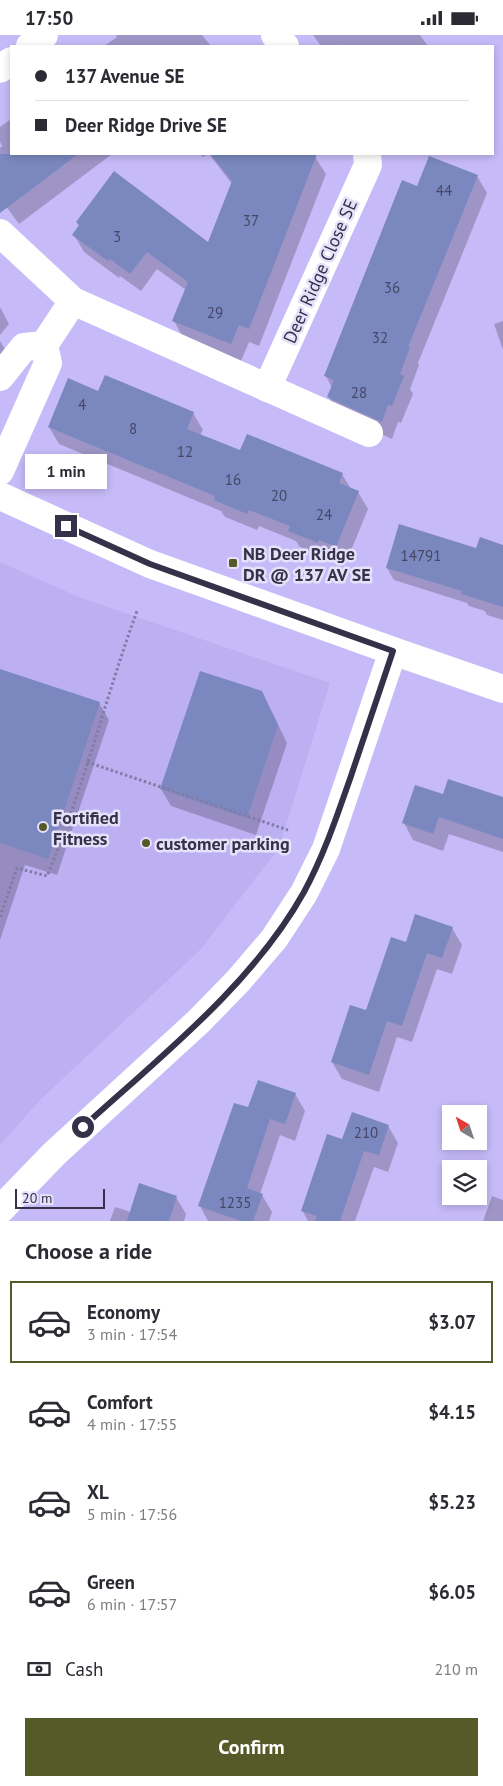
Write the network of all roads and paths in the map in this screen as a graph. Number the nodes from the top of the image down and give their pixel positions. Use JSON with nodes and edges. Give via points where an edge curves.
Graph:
{"nodes":[{"id":1,"x":44,"y":35,"type":"edge"},
{"id":2,"x":276,"y":35,"type":"edge"},
{"id":3,"x":31,"y":45,"type":"edge"},
{"id":4,"x":284,"y":45,"type":"edge"},
{"id":5,"x":367,"y":155,"type":"edge"},
{"id":6,"x":0,"y":233,"type":"edge"},
{"id":7,"x":73,"y":301,"type":"junction"},
{"id":8,"x":44,"y":345,"type":"junction"},
{"id":9,"x":0,"y":377,"type":"edge"},
{"id":10,"x":267,"y":388,"type":"junction"},
{"id":11,"x":370,"y":433,"type":"dead end"},
{"id":12,"x":0,"y":471,"type":"edge"},
{"id":13,"x":0,"y":496,"type":"edge"},
{"id":14,"x":136,"y":611,"type":"dead end"},
{"id":15,"x":393,"y":651,"type":"junction"},
{"id":16,"x":503,"y":689,"type":"edge"},
{"id":17,"x":87,"y":762,"type":"junction"},
{"id":18,"x":288,"y":830,"type":"dead end"},
{"id":19,"x":0,"y":917,"type":"edge"},
{"id":20,"x":0,"y":1210,"type":"edge"}],
"edges":[{"from":1,"to":3,"type":"street"},
{"from":2,"to":4,"type":"street"},
{"from":5,"to":10,"type":"street","name":"Deer Ridge Close SE","via":[[368,165]]},
{"from":6,"to":7,"type":"street"},
{"from":7,"to":8,"type":"street"},
{"from":7,"to":10,"type":"street"},
{"from":8,"to":9,"type":"street","via":[[24,347]]},
{"from":8,"to":12,"type":"street","via":[[48,363]]},
{"from":10,"to":11,"type":"street"},
{"from":13,"to":15,"type":"street","via":[[150,564]]},
{"from":14,"to":17,"type":"path"},
{"from":15,"to":16,"type":"street"},
{"from":15,"to":20,"type":"street","via":[[326,849],[304,893],[274,939],[198,1022],[54,1154]]},
{"from":17,"to":18,"type":"path"},
{"from":17,"to":19,"type":"path","via":[[63,839],[47,876],[17,868]]}]}
